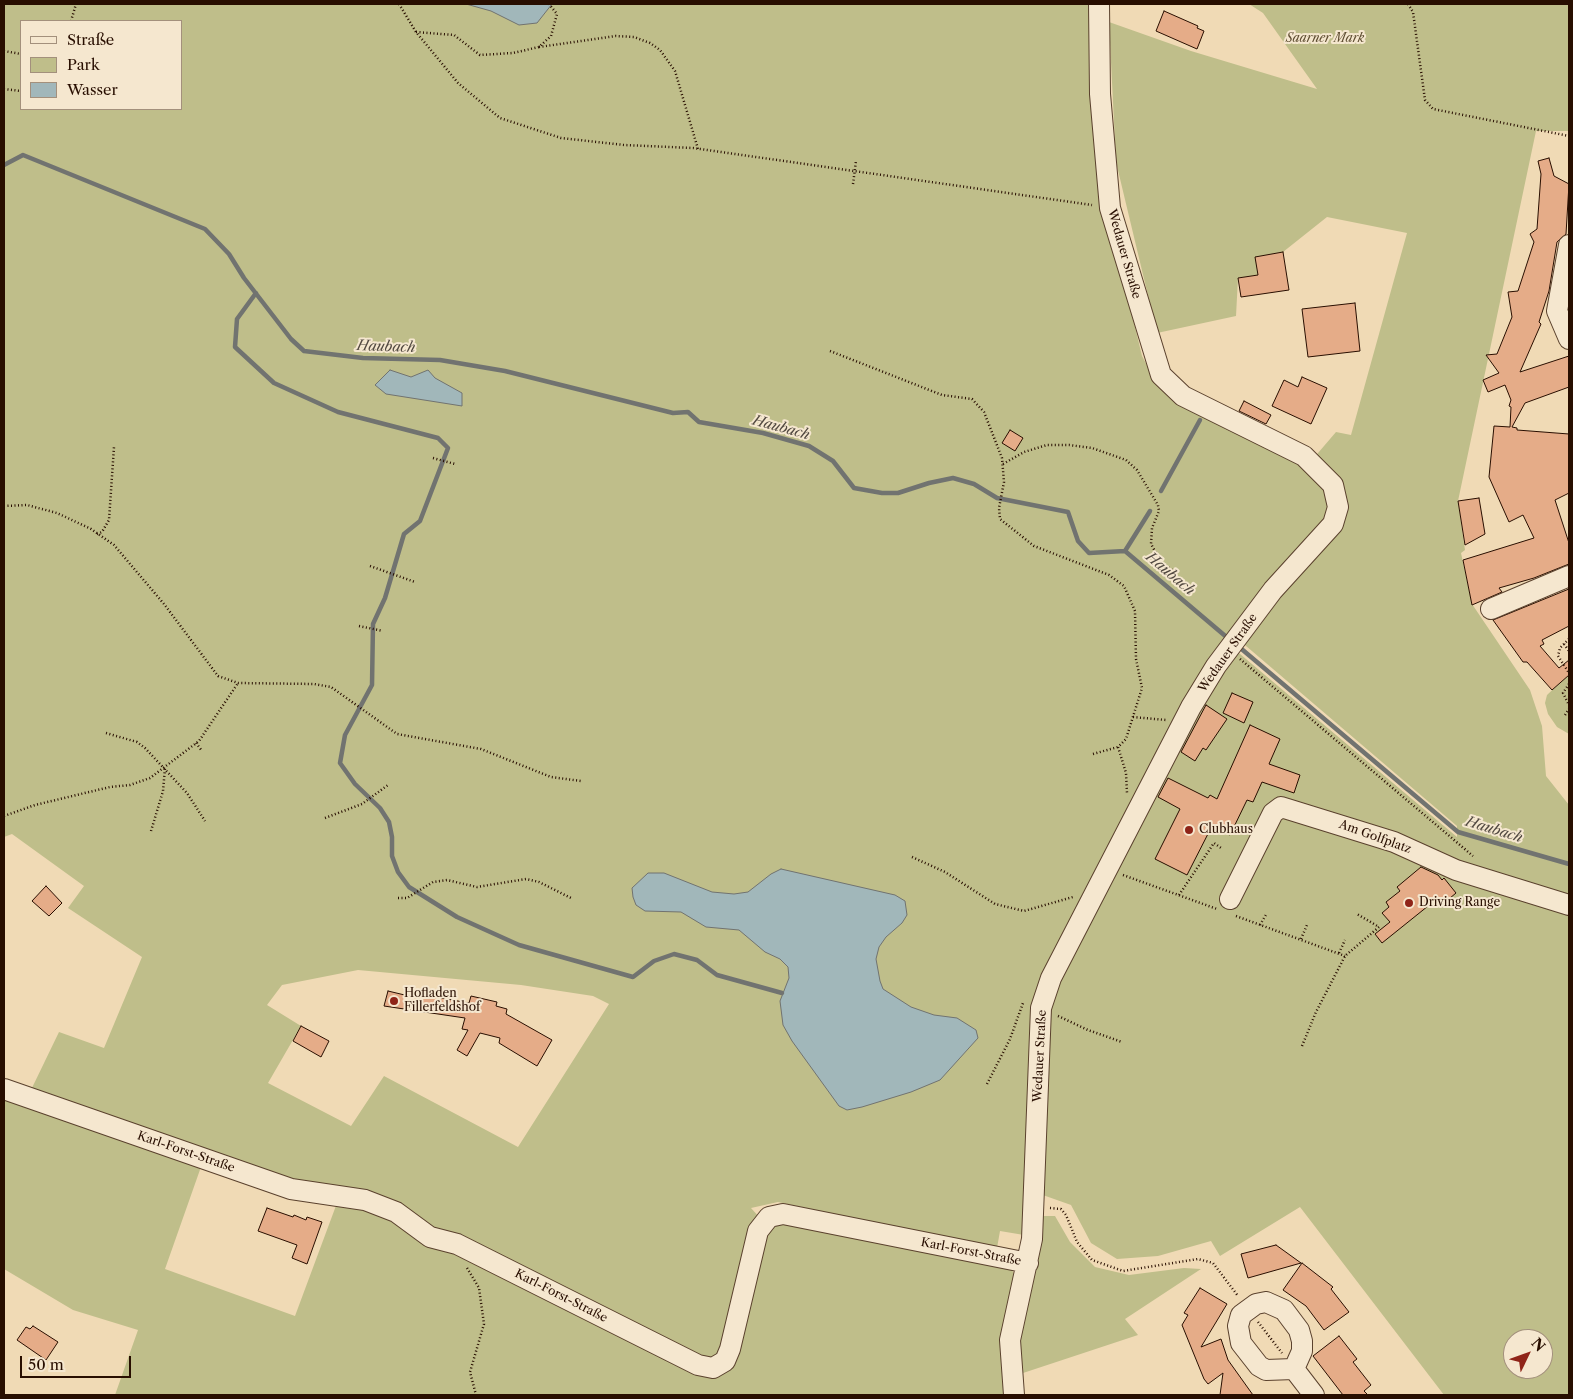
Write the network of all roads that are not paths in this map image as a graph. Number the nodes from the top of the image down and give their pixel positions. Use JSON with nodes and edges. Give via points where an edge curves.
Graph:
{"nodes":[{"id":1,"x":1099,"y":4,"type":"edge"},
{"id":2,"x":1569,"y":245,"type":"edge"},
{"id":3,"x":1569,"y":339,"type":"edge"},
{"id":4,"x":1569,"y":576,"type":"edge"},
{"id":5,"x":1491,"y":609,"type":"dead end"},
{"id":6,"x":1230,"y":900,"type":"dead end"},
{"id":7,"x":1569,"y":905,"type":"edge"},
{"id":8,"x":4,"y":1089,"type":"edge"},
{"id":9,"x":1028,"y":1263,"type":"junction"},
{"id":10,"x":1294,"y":1369,"type":"dead end"},
{"id":11,"x":1014,"y":1395,"type":"edge"},
{"id":12,"x":1314,"y":1395,"type":"edge"}],
"edges":[{"from":1,"to":9,"type":"street","name":"Wedauer Straße","via":[[1100,94],[1110,208],[1161,375],[1183,396],[1304,456],[1333,485],[1338,506],[1333,524],[1273,590],[1233,643],[1183,722],[1051,978],[1034,1001],[1034,1207]]},
{"from":2,"to":3,"type":"street","via":[[1557,311]]},
{"from":4,"to":5,"type":"street"},
{"from":6,"to":7,"type":"street","name":"Am Golfplatz","via":[[1273,813],[1281,807],[1394,842],[1456,870]]},
{"from":8,"to":9,"type":"street","name":"Karl-Forst-Straße","via":[[291,1189],[365,1200],[396,1212],[430,1237],[456,1244],[698,1365],[713,1368],[725,1361],[730,1349],[758,1231],[769,1217],[783,1214]]},
{"from":9,"to":11,"type":"street","name":"Wedauer Straße","via":[[1010,1340]]},
{"from":10,"to":12,"type":"street"}]}
